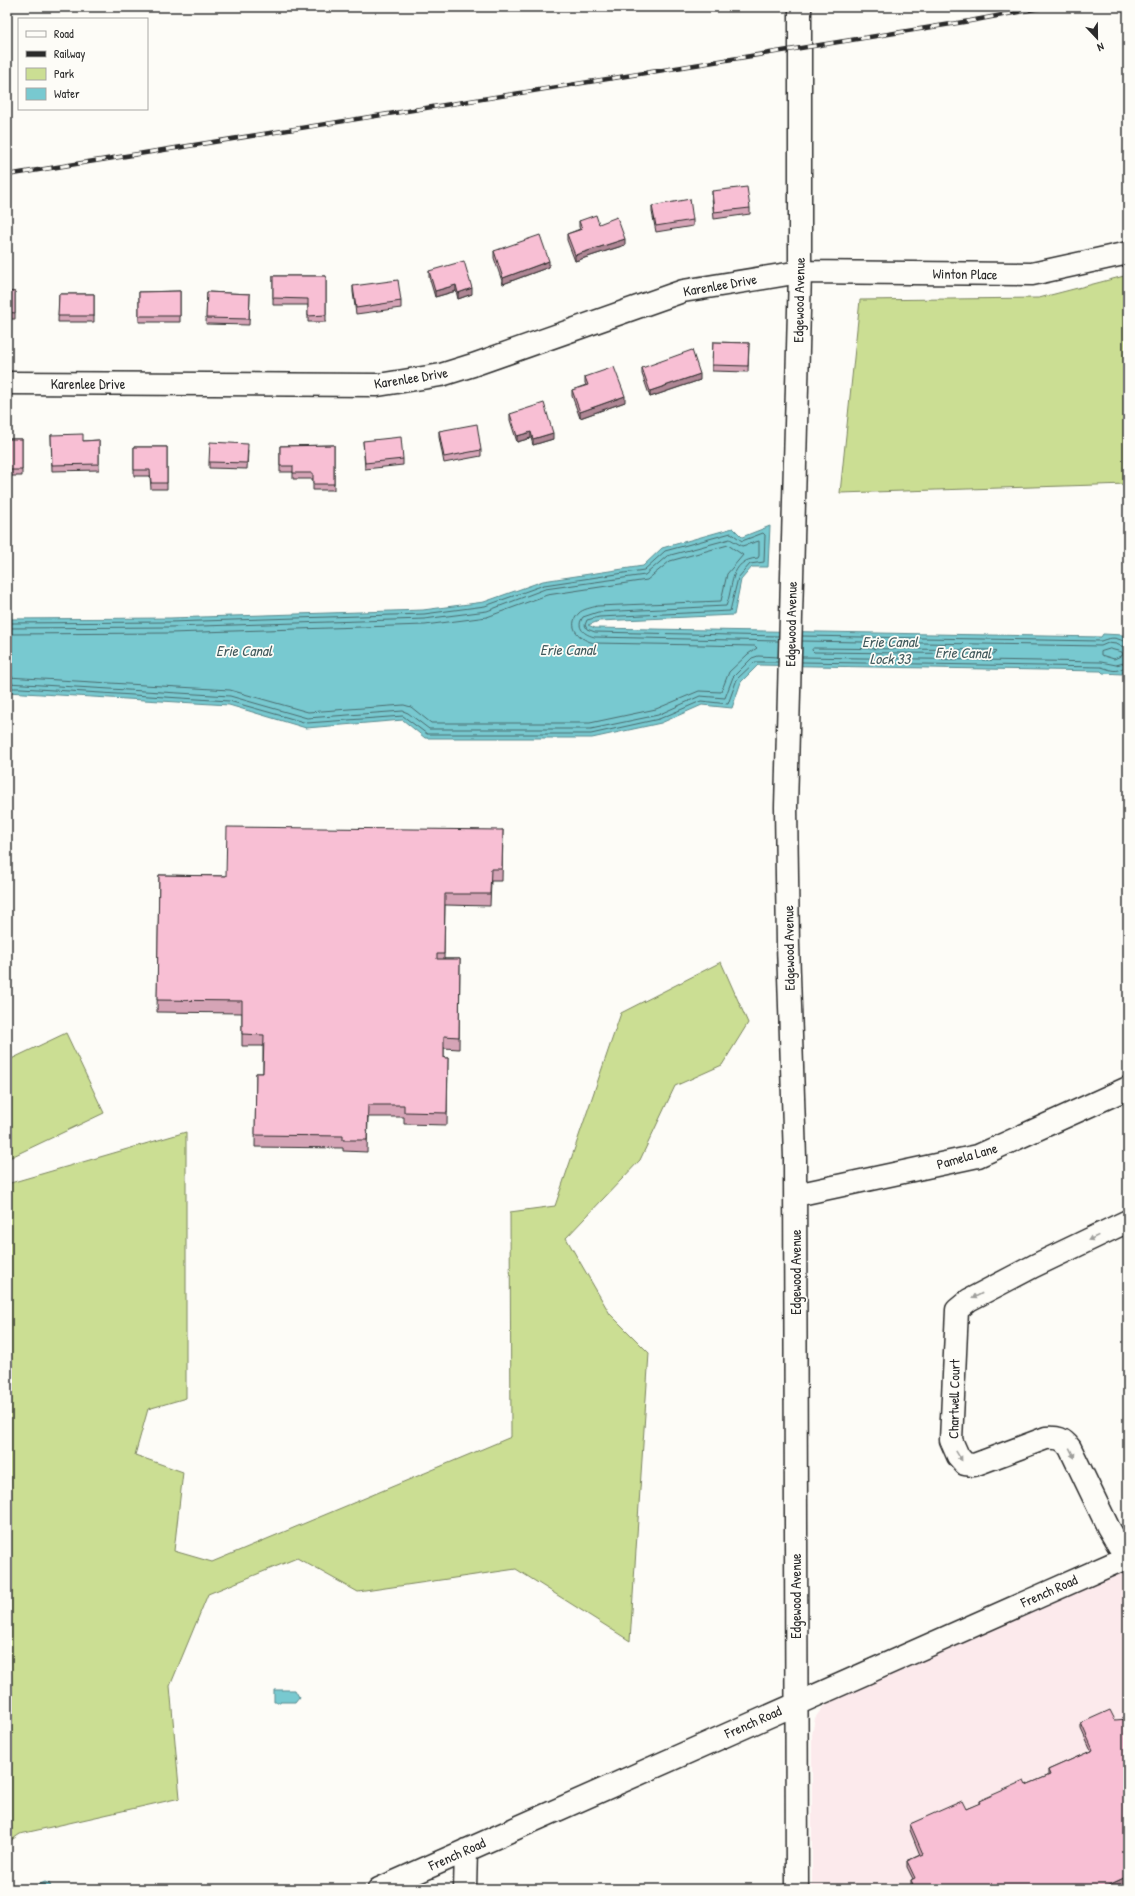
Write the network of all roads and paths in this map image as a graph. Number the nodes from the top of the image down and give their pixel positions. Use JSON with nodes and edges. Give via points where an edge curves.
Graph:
{"nodes":[{"id":1,"x":800,"y":7,"type":"edge"},
{"id":2,"x":1128,"y":253,"type":"edge"},
{"id":3,"x":800,"y":272,"type":"junction"},
{"id":4,"x":7,"y":384,"type":"edge"},
{"id":5,"x":1128,"y":1088,"type":"edge"},
{"id":6,"x":796,"y":1195,"type":"junction"},
{"id":7,"x":1128,"y":1221,"type":"edge"},
{"id":8,"x":1127,"y":1557,"type":"edge"},
{"id":9,"x":796,"y":1703,"type":"junction"},
{"id":10,"x":466,"y":1850,"type":"junction"},
{"id":11,"x":379,"y":1889,"type":"edge"},
{"id":12,"x":465,"y":1889,"type":"edge"},
{"id":13,"x":798,"y":1889,"type":"edge"}],
"edges":[{"from":1,"to":3,"type":"street","name":"Edgewood Avenue"},
{"from":2,"to":3,"type":"street","name":"Winton Place","via":[[1032,274]]},
{"from":3,"to":4,"type":"street","name":"Karenlee Drive","via":[[683,291],[473,365],[410,381],[339,386]]},
{"from":3,"to":6,"type":"street","name":"Edgewood Avenue","via":[[786,807]]},
{"from":5,"to":6,"type":"street","name":"Pamela Lane","via":[[978,1156]]},
{"from":6,"to":9,"type":"street","name":"Edgewood Avenue"},
{"from":7,"to":8,"type":"street","name":"Chartwell Court","one_way":true,"via":[[1034,1266],[970,1300],[957,1310],[951,1440],[958,1456],[965,1464],[974,1465],[1046,1438],[1056,1437],[1064,1440],[1108,1527]]},
{"from":8,"to":9,"type":"street","name":"French Road"},
{"from":9,"to":10,"type":"street","name":"French Road"},
{"from":9,"to":13,"type":"street","name":"Edgewood Avenue"},
{"from":10,"to":11,"type":"street","name":"French Road"},
{"from":10,"to":12,"type":"street"}]}
